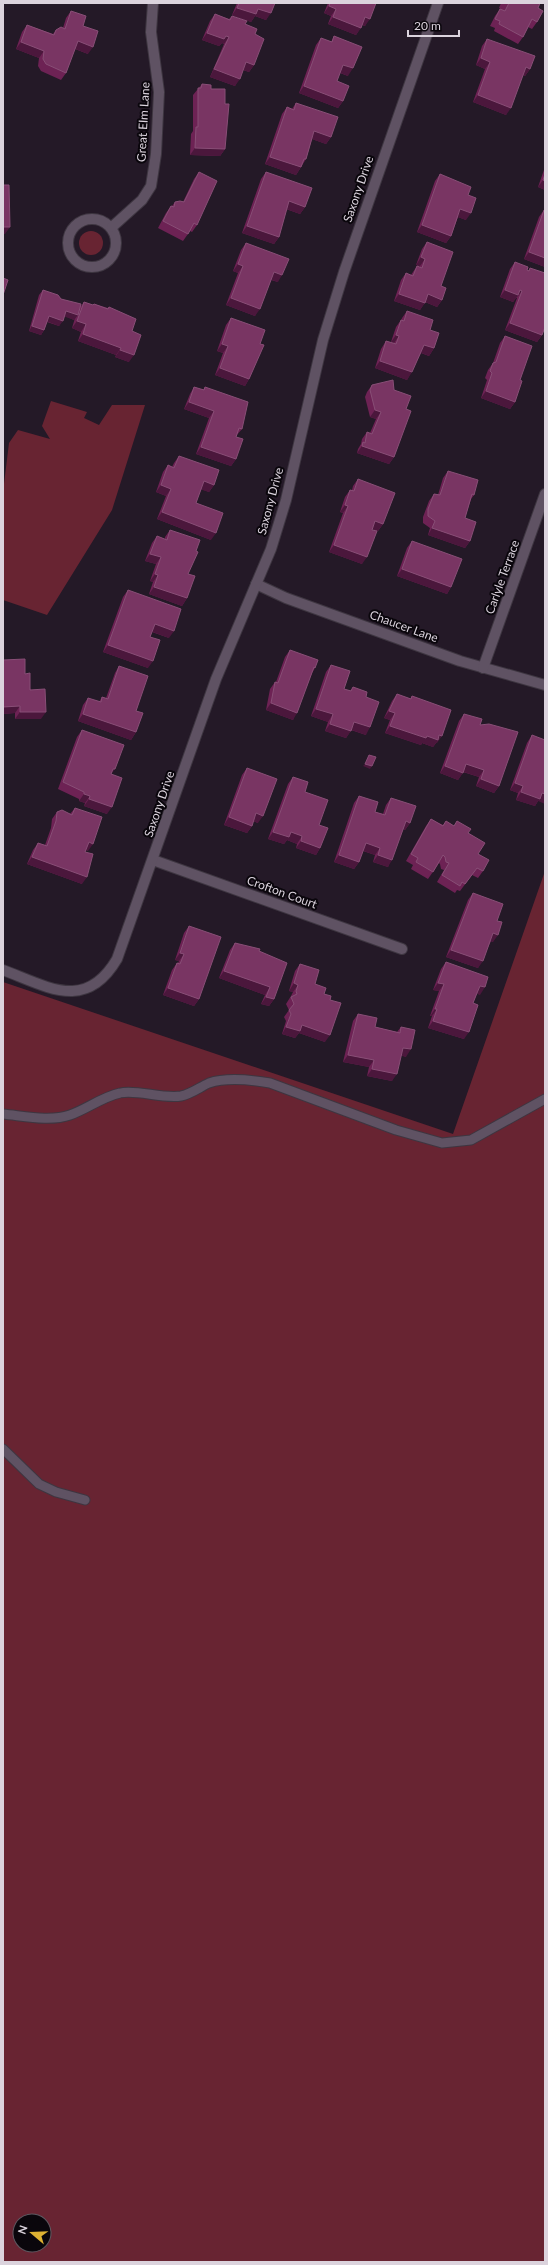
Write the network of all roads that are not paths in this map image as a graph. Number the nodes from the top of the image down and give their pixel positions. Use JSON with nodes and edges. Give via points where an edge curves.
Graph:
{"nodes":[{"id":1,"x":153,"y":3,"type":"edge"},
{"id":2,"x":438,"y":3,"type":"edge"},
{"id":3,"x":112,"y":227,"type":"junction"},
{"id":4,"x":545,"y":494,"type":"edge"},
{"id":5,"x":256,"y":584,"type":"junction"},
{"id":6,"x":483,"y":668,"type":"junction"},
{"id":7,"x":545,"y":685,"type":"edge"},
{"id":8,"x":152,"y":860,"type":"junction"},
{"id":9,"x":402,"y":949,"type":"dead end"},
{"id":10,"x":3,"y":970,"type":"edge"},
{"id":11,"x":545,"y":1099,"type":"edge"},
{"id":12,"x":3,"y":1114,"type":"edge"},
{"id":13,"x":3,"y":1449,"type":"edge"},
{"id":14,"x":85,"y":1500,"type":"dead end"}],
"edges":[{"from":1,"to":3,"type":"street","name":"Great Elm Lane","via":[[151,32],[159,92],[156,154],[151,186],[142,200]]},
{"from":2,"to":5,"type":"street","name":"Saxony Drive","via":[[344,272],[321,347],[286,500],[271,549]]},
{"from":3,"to":3,"type":"street","via":[[92,218],[78,223],[69,236],[68,244],[75,259],[90,267],[105,263],[115,250],[116,242]]},
{"from":4,"to":6,"type":"street","name":"Carlyle Terrace"},
{"from":5,"to":6,"type":"street","name":"Chaucer Lane","via":[[286,598]]},
{"from":5,"to":8,"type":"street","name":"Saxony Drive","via":[[216,679]]},
{"from":6,"to":7,"type":"street","name":"Chaucer Lane"},
{"from":8,"to":9,"type":"street","name":"Crofton Court"},
{"from":8,"to":10,"type":"street","name":"Saxony Drive","via":[[117,960],[108,975],[98,984],[75,992],[53,989]]},
{"from":11,"to":12,"type":"lane","via":[[471,1140],[442,1143],[396,1130],[259,1081],[228,1080],[210,1083],[181,1096],[122,1092],[68,1116],[48,1118]]},
{"from":13,"to":14,"type":"lane","via":[[39,1484]]}]}
